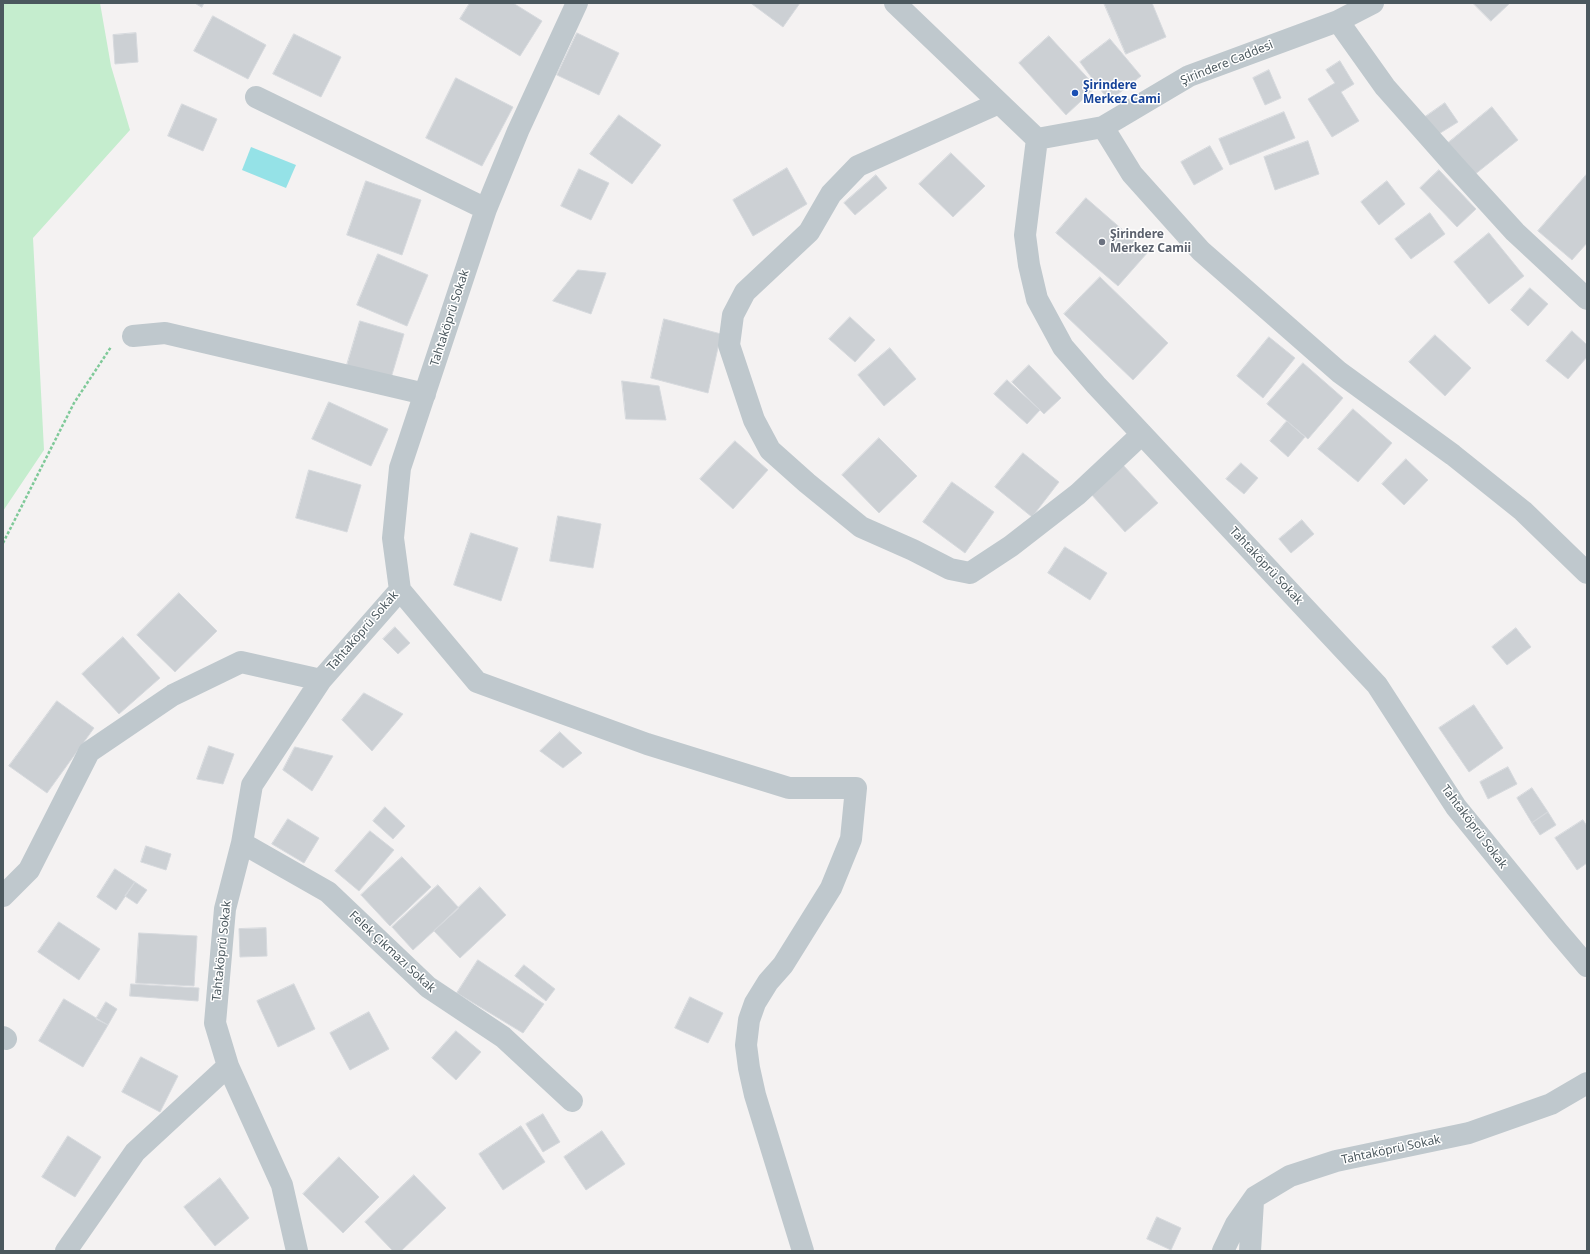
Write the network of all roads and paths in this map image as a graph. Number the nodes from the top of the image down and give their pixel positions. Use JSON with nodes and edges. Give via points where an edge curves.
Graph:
{"nodes":[{"id":1,"x":895,"y":3,"type":"edge"},
{"id":2,"x":1373,"y":3,"type":"edge"},
{"id":3,"x":569,"y":6,"type":"edge"},
{"id":4,"x":1338,"y":21,"type":"junction"},
{"id":5,"x":256,"y":97,"type":"dead end"},
{"id":6,"x":999,"y":103,"type":"junction"},
{"id":7,"x":1103,"y":127,"type":"junction"},
{"id":8,"x":1037,"y":139,"type":"junction"},
{"id":9,"x":486,"y":209,"type":"junction"},
{"id":10,"x":1587,"y":299,"type":"edge"},
{"id":11,"x":133,"y":336,"type":"joint"},
{"id":12,"x":425,"y":394,"type":"junction"},
{"id":13,"x":1142,"y":434,"type":"junction"},
{"id":14,"x":3,"y":543,"type":"edge"},
{"id":15,"x":1587,"y":573,"type":"edge"},
{"id":16,"x":400,"y":590,"type":"junction"},
{"id":17,"x":321,"y":680,"type":"junction"},
{"id":18,"x":242,"y":843,"type":"junction"},
{"id":19,"x":3,"y":896,"type":"edge"},
{"id":20,"x":1587,"y":966,"type":"edge"},
{"id":21,"x":228,"y":1066,"type":"junction"},
{"id":22,"x":1587,"y":1083,"type":"edge"},
{"id":23,"x":572,"y":1102,"type":"dead end"},
{"id":24,"x":1253,"y":1201,"type":"junction"},
{"id":25,"x":66,"y":1251,"type":"edge"},
{"id":26,"x":297,"y":1251,"type":"edge"},
{"id":27,"x":803,"y":1251,"type":"edge"},
{"id":28,"x":1223,"y":1251,"type":"edge"},
{"id":29,"x":1250,"y":1251,"type":"edge"}],
"edges":[{"from":1,"to":6,"type":"street"},
{"from":2,"to":4,"type":"street","name":"Şirindere Caddesi"},
{"from":3,"to":9,"type":"street","name":"Tahtaköprü Sokak"},
{"from":4,"to":7,"type":"street","name":"Şirindere Caddesi","via":[[1189,76]]},
{"from":4,"to":10,"type":"street","via":[[1385,87],[1454,165],[1515,232]]},
{"from":5,"to":9,"type":"street"},
{"from":6,"to":8,"type":"street"},
{"from":6,"to":13,"type":"street","via":[[858,166],[831,194],[809,232],[745,292],[733,315],[729,345],[754,420],[770,450],[861,527],[950,569],[970,572],[1011,546],[1078,494]]},
{"from":7,"to":8,"type":"street","name":"Şirindere Caddesi"},
{"from":7,"to":15,"type":"street","via":[[1132,174],[1201,250],[1338,372],[1453,455],[1523,511]]},
{"from":8,"to":13,"type":"street","name":"Tahtaköprü Sokak","via":[[1024,235],[1038,299],[1063,347]]},
{"from":9,"to":12,"type":"street","name":"Tahtaköprü Sokak"},
{"from":11,"to":12,"type":"street","via":[[165,333]]},
{"from":11,"to":14,"type":"path","via":[[112,346],[74,403]]},
{"from":12,"to":16,"type":"street","name":"Tahtaköprü Sokak","via":[[400,468],[393,538]]},
{"from":13,"to":20,"type":"street","name":"Tahtaköprü Sokak","via":[[1377,685],[1456,807]]},
{"from":16,"to":17,"type":"street","name":"Tahtaköprü Sokak"},
{"from":16,"to":27,"type":"street","via":[[477,682],[646,744],[789,788],[856,788],[851,839],[831,888],[755,1003],[749,1020],[746,1045],[755,1095]]},
{"from":17,"to":18,"type":"street","name":"Tahtaköprü Sokak","via":[[252,785]]},
{"from":17,"to":19,"type":"street","via":[[241,662],[173,695],[89,752],[29,870]]},
{"from":18,"to":21,"type":"street","name":"Tahtaköprü Sokak","via":[[225,909],[215,1023]]},
{"from":18,"to":23,"type":"street","name":"Felek Çıkmazı Sokak","via":[[328,892],[428,987],[503,1037]]},
{"from":21,"to":25,"type":"street","via":[[135,1152]]},
{"from":21,"to":26,"type":"street","name":"Tahtaköprü Sokak","via":[[282,1185]]},
{"from":22,"to":24,"type":"street","name":"Tahtaköprü Sokak","via":[[1551,1104],[1469,1133],[1336,1161],[1290,1176],[1255,1197]]},
{"from":24,"to":28,"type":"street","name":"Tahtaköprü Sokak","via":[[1236,1224]]},
{"from":24,"to":29,"type":"street"}]}
